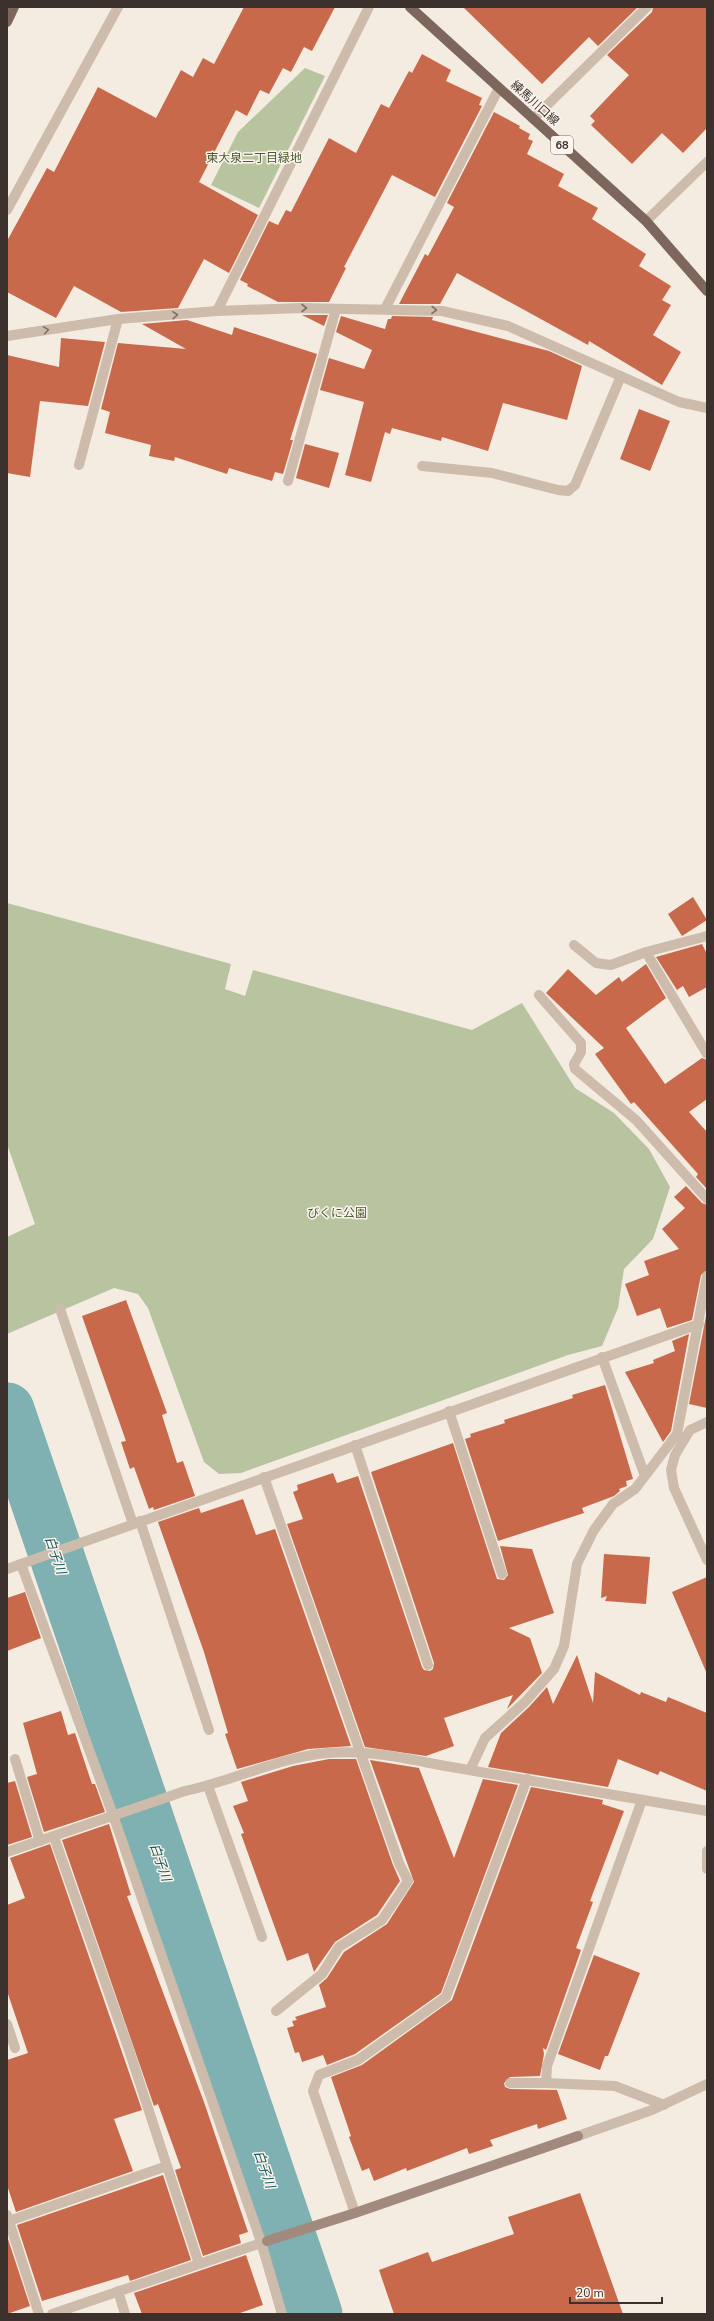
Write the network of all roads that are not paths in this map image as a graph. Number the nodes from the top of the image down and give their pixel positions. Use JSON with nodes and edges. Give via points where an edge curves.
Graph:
{"nodes":[{"id":1,"x":14,"y":7,"type":"edge"},
{"id":2,"x":118,"y":7,"type":"edge"},
{"id":3,"x":369,"y":7,"type":"edge"},
{"id":4,"x":410,"y":7,"type":"edge"},
{"id":5,"x":647,"y":7,"type":"edge"},
{"id":6,"x":7,"y":22,"type":"edge"},
{"id":7,"x":499,"y":88,"type":"junction"},
{"id":8,"x":533,"y":119,"type":"junction"},
{"id":9,"x":707,"y":162,"type":"edge"},
{"id":10,"x":7,"y":210,"type":"edge"},
{"id":11,"x":646,"y":221,"type":"junction"},
{"id":12,"x":707,"y":290,"type":"edge"},
{"id":13,"x":336,"y":309,"type":"junction"},
{"id":14,"x":385,"y":309,"type":"junction"},
{"id":15,"x":217,"y":311,"type":"junction"},
{"id":16,"x":118,"y":319,"type":"junction"},
{"id":17,"x":7,"y":336,"type":"edge"},
{"id":18,"x":621,"y":376,"type":"junction"},
{"id":19,"x":707,"y":408,"type":"edge"},
{"id":20,"x":79,"y":466,"type":"dead end"},
{"id":21,"x":422,"y":466,"type":"dead end"},
{"id":22,"x":288,"y":481,"type":"dead end"},
{"id":23,"x":707,"y":936,"type":"edge"},
{"id":24,"x":574,"y":945,"type":"dead end"},
{"id":25,"x":646,"y":952,"type":"junction"},
{"id":26,"x":539,"y":995,"type":"dead end"},
{"id":27,"x":707,"y":1054,"type":"edge"},
{"id":28,"x":707,"y":1199,"type":"edge"},
{"id":29,"x":707,"y":1276,"type":"edge"},
{"id":30,"x":60,"y":1309,"type":"dead end"},
{"id":31,"x":699,"y":1324,"type":"junction"},
{"id":32,"x":602,"y":1357,"type":"junction"},
{"id":33,"x":449,"y":1411,"type":"junction"},
{"id":34,"x":707,"y":1422,"type":"edge"},
{"id":35,"x":681,"y":1436,"type":"junction"},
{"id":36,"x":354,"y":1445,"type":"junction"},
{"id":37,"x":645,"y":1476,"type":"junction"},
{"id":38,"x":264,"y":1477,"type":"junction"},
{"id":39,"x":132,"y":1524,"type":"junction"},
{"id":40,"x":707,"y":1560,"type":"edge"},
{"id":41,"x":22,"y":1564,"type":"junction"},
{"id":42,"x":7,"y":1569,"type":"edge"},
{"id":43,"x":502,"y":1574,"type":"dead end"},
{"id":44,"x":428,"y":1665,"type":"dead end"},
{"id":45,"x":209,"y":1730,"type":"dead end"},
{"id":46,"x":361,"y":1753,"type":"junction"},
{"id":47,"x":15,"y":1759,"type":"dead end"},
{"id":48,"x":470,"y":1770,"type":"junction"},
{"id":49,"x":527,"y":1779,"type":"junction"},
{"id":50,"x":208,"y":1786,"type":"junction"},
{"id":51,"x":642,"y":1800,"type":"junction"},
{"id":52,"x":707,"y":1811,"type":"edge"},
{"id":53,"x":116,"y":1814,"type":"junction"},
{"id":54,"x":54,"y":1836,"type":"junction"},
{"id":55,"x":40,"y":1841,"type":"junction"},
{"id":56,"x":707,"y":1851,"type":"edge"},
{"id":57,"x":7,"y":1852,"type":"edge"},
{"id":58,"x":707,"y":1869,"type":"edge"},
{"id":59,"x":262,"y":1937,"type":"dead end"},
{"id":60,"x":276,"y":2010,"type":"dead end"},
{"id":61,"x":7,"y":2024,"type":"edge"},
{"id":62,"x":15,"y":2048,"type":"dead end"},
{"id":63,"x":510,"y":2083,"type":"dead end"},
{"id":64,"x":546,"y":2083,"type":"junction"},
{"id":65,"x":707,"y":2084,"type":"edge"},
{"id":66,"x":664,"y":2105,"type":"junction"},
{"id":67,"x":167,"y":2166,"type":"junction"},
{"id":68,"x":355,"y":2213,"type":"junction"},
{"id":69,"x":8,"y":2218,"type":"edge"},
{"id":70,"x":264,"y":2242,"type":"junction"},
{"id":71,"x":198,"y":2264,"type":"junction"},
{"id":72,"x":118,"y":2291,"type":"junction"},
{"id":73,"x":40,"y":2314,"type":"edge"},
{"id":74,"x":52,"y":2314,"type":"edge"},
{"id":75,"x":125,"y":2314,"type":"edge"},
{"id":76,"x":282,"y":2314,"type":"edge"}],
"edges":[{"from":1,"to":6,"type":"main road"},
{"from":2,"to":10,"type":"street"},
{"from":3,"to":15,"type":"street"},
{"from":4,"to":7,"type":"main road","name":"練馬川口線","number":"68"},
{"from":5,"to":8,"type":"street"},
{"from":7,"to":8,"type":"main road","name":"練馬川口線","number":"68"},
{"from":7,"to":14,"type":"street"},
{"from":8,"to":11,"type":"main road","name":"練馬川口線","number":"68"},
{"from":9,"to":11,"type":"street"},
{"from":11,"to":12,"type":"main road","name":"練馬川口線","number":"68"},
{"from":13,"to":14,"type":"street"},
{"from":15,"to":13,"type":"street","one_way":true},
{"from":13,"to":22,"type":"street"},
{"from":14,"to":18,"type":"street","one_way":true,"via":[[442,310],[508,326]]},
{"from":16,"to":15,"type":"street","one_way":true},
{"from":17,"to":16,"type":"street","one_way":true},
{"from":16,"to":20,"type":"street"},
{"from":18,"to":19,"type":"street","via":[[679,402]]},
{"from":18,"to":21,"type":"street","via":[[575,485],[568,491],[492,473]]},
{"from":23,"to":25,"type":"street"},
{"from":24,"to":25,"type":"street","via":[[596,963],[604,966]]},
{"from":25,"to":27,"type":"street"},
{"from":26,"to":28,"type":"street","via":[[581,1043],[581,1052],[574,1064],[575,1069],[636,1120]]},
{"from":29,"to":31,"type":"street"},
{"from":30,"to":39,"type":"street"},
{"from":31,"to":32,"type":"street"},
{"from":31,"to":35,"type":"street"},
{"from":32,"to":33,"type":"street"},
{"from":32,"to":37,"type":"street"},
{"from":33,"to":36,"type":"street"},
{"from":33,"to":43,"type":"street"},
{"from":34,"to":35,"type":"street"},
{"from":35,"to":37,"type":"street"},
{"from":35,"to":40,"type":"street","via":[[670,1470],[671,1478]]},
{"from":36,"to":38,"type":"street"},
{"from":36,"to":44,"type":"street"},
{"from":37,"to":48,"type":"street","via":[[635,1489],[613,1504],[594,1530],[577,1564],[564,1646],[554,1669],[525,1702],[485,1738]]},
{"from":38,"to":39,"type":"street"},
{"from":38,"to":46,"type":"street"},
{"from":39,"to":41,"type":"street"},
{"from":39,"to":45,"type":"street"},
{"from":41,"to":42,"type":"street"},
{"from":41,"to":53,"type":"street"},
{"from":46,"to":48,"type":"street"},
{"from":46,"to":50,"type":"street","via":[[328,1753],[281,1762]]},
{"from":46,"to":60,"type":"street","via":[[399,1863],[408,1881],[382,1920],[339,1947],[322,1974]]},
{"from":47,"to":55,"type":"street"},
{"from":48,"to":49,"type":"street"},
{"from":49,"to":51,"type":"street"},
{"from":49,"to":68,"type":"street","via":[[446,1997],[358,2060],[320,2075],[313,2090]]},
{"from":50,"to":53,"type":"street"},
{"from":50,"to":59,"type":"street"},
{"from":51,"to":52,"type":"street"},
{"from":51,"to":64,"type":"street","via":[[547,2066]]},
{"from":53,"to":54,"type":"street"},
{"from":53,"to":70,"type":"street"},
{"from":54,"to":55,"type":"street"},
{"from":54,"to":67,"type":"street"},
{"from":55,"to":57,"type":"street"},
{"from":56,"to":58,"type":"street"},
{"from":61,"to":62,"type":"street"},
{"from":63,"to":64,"type":"street"},
{"from":64,"to":66,"type":"street","via":[[615,2086]]},
{"from":65,"to":66,"type":"street"},
{"from":66,"to":68,"type":"street"},
{"from":67,"to":69,"type":"street"},
{"from":67,"to":71,"type":"street"},
{"from":68,"to":70,"type":"street"},
{"from":69,"to":73,"type":"street"},
{"from":70,"to":71,"type":"street"},
{"from":70,"to":76,"type":"street"},
{"from":71,"to":72,"type":"street"},
{"from":72,"to":74,"type":"street"},
{"from":72,"to":75,"type":"street"}]}
